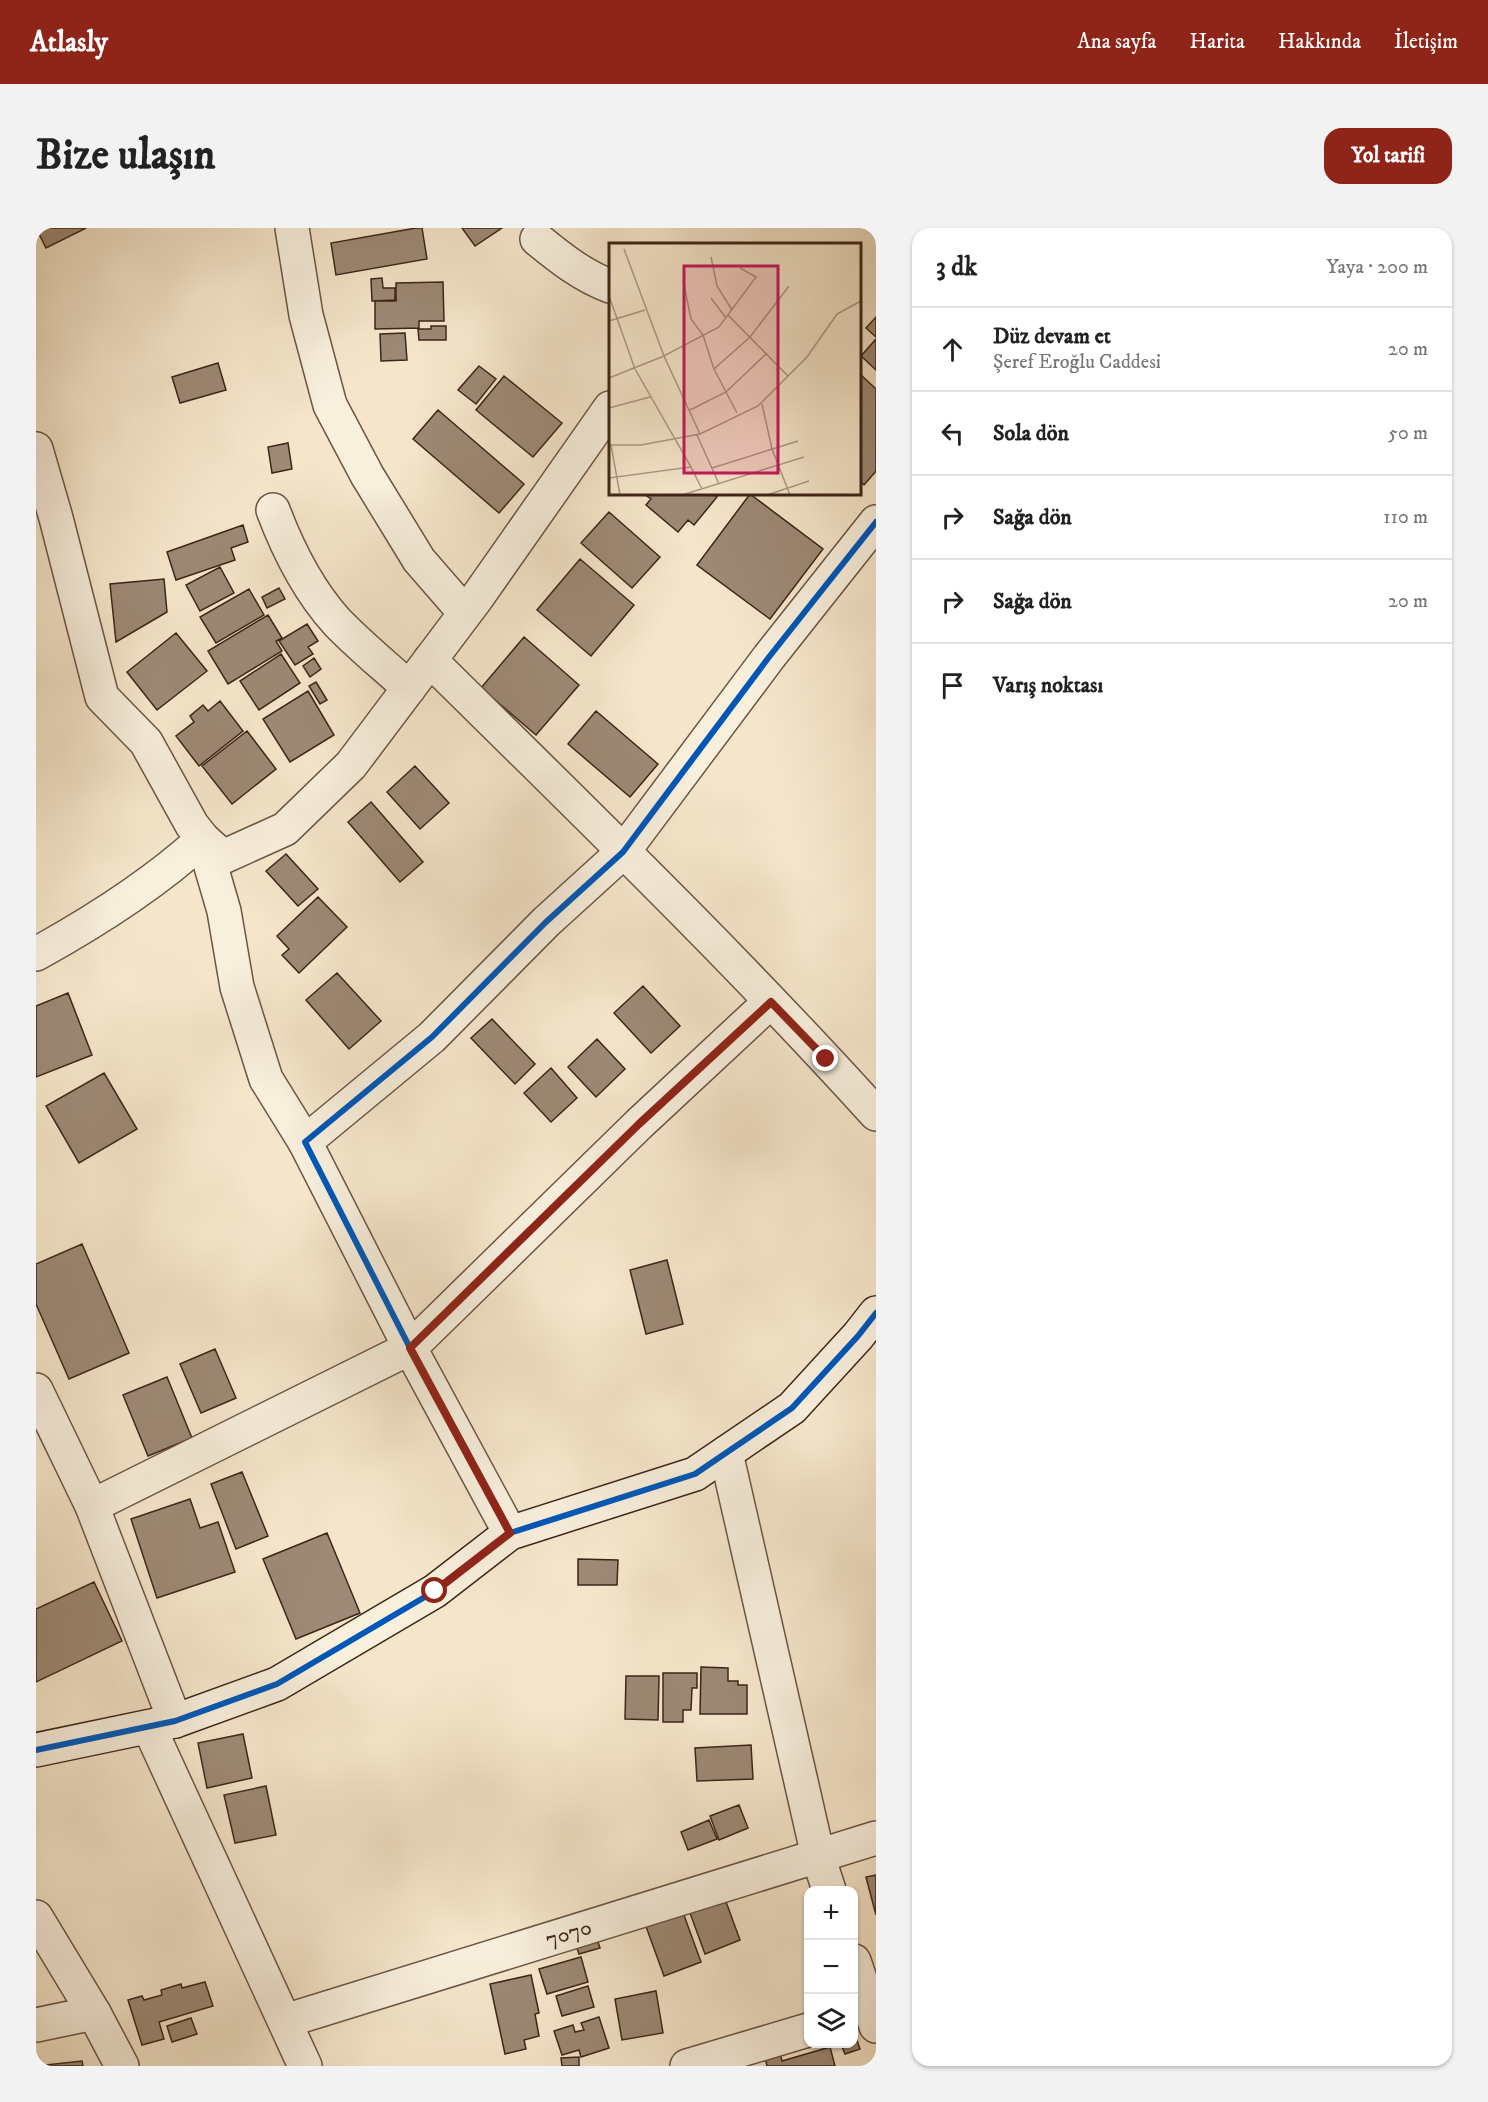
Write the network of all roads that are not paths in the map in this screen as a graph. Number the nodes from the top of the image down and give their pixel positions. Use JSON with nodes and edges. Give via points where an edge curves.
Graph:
{"nodes":[{"id":1,"x":292,"y":228,"type":"edge"},
{"id":2,"x":537,"y":239,"type":"dead end"},
{"id":3,"x":609,"y":286,"type":"edge"},
{"id":4,"x":609,"y":409,"type":"edge"},
{"id":5,"x":36,"y":449,"type":"edge"},
{"id":6,"x":273,"y":510,"type":"dead end"},
{"id":7,"x":876,"y":522,"type":"edge"},
{"id":8,"x":465,"y":612,"type":"junction"},
{"id":9,"x":430,"y":660,"type":"junction"},
{"id":10,"x":409,"y":688,"type":"junction"},
{"id":11,"x":203,"y":839,"type":"junction"},
{"id":12,"x":623,"y":852,"type":"junction"},
{"id":13,"x":36,"y":954,"type":"edge"},
{"id":14,"x":771,"y":1002,"type":"junction"},
{"id":15,"x":876,"y":1114,"type":"edge"},
{"id":16,"x":305,"y":1142,"type":"junction"},
{"id":17,"x":876,"y":1313,"type":"edge"},
{"id":18,"x":410,"y":1348,"type":"junction"},
{"id":19,"x":36,"y":1390,"type":"edge"},
{"id":20,"x":726,"y":1453,"type":"junction"},
{"id":21,"x":92,"y":1506,"type":"junction"},
{"id":22,"x":510,"y":1533,"type":"junction"},
{"id":23,"x":162,"y":1724,"type":"junction"},
{"id":24,"x":36,"y":1749,"type":"edge"},
{"id":25,"x":876,"y":1838,"type":"edge"},
{"id":26,"x":818,"y":1856,"type":"junction"},
{"id":27,"x":828,"y":1886,"type":"edge"},
{"id":28,"x":36,"y":1917,"type":"edge"},
{"id":29,"x":858,"y":1976,"type":"edge"},
{"id":30,"x":94,"y":2013,"type":"junction"},
{"id":31,"x":869,"y":2016,"type":"edge"},
{"id":32,"x":285,"y":2021,"type":"junction"},
{"id":33,"x":36,"y":2025,"type":"edge"},
{"id":34,"x":804,"y":2031,"type":"edge"},
{"id":35,"x":122,"y":2066,"type":"edge"},
{"id":36,"x":305,"y":2066,"type":"edge"},
{"id":37,"x":687,"y":2066,"type":"edge"}],
"edges":[{"from":1,"to":8,"type":"street","via":[[306,315],[330,405],[419,560]]},
{"from":2,"to":3,"type":"street","via":[[558,257]]},
{"from":4,"to":8,"type":"street"},
{"from":5,"to":11,"type":"street","via":[[102,697],[146,741]]},
{"from":6,"to":10,"type":"street","via":[[306,580],[337,621]]},
{"from":7,"to":12,"type":"street"},
{"from":8,"to":9,"type":"street"},
{"from":9,"to":10,"type":"street"},
{"from":9,"to":12,"type":"street"},
{"from":10,"to":11,"type":"street","via":[[351,765],[285,829],[223,857]]},
{"from":11,"to":13,"type":"street","via":[[121,901]]},
{"from":11,"to":16,"type":"street","via":[[224,911],[237,987],[266,1079]]},
{"from":12,"to":14,"type":"street"},
{"from":12,"to":16,"type":"street","via":[[546,922],[432,1037]]},
{"from":14,"to":15,"type":"street"},
{"from":14,"to":18,"type":"street","via":[[639,1124]]},
{"from":16,"to":18,"type":"street"},
{"from":17,"to":20,"type":"street","via":[[792,1408]]},
{"from":18,"to":21,"type":"street"},
{"from":18,"to":22,"type":"street"},
{"from":19,"to":21,"type":"street"},
{"from":20,"to":22,"type":"street","via":[[695,1474]]},
{"from":20,"to":26,"type":"street"},
{"from":21,"to":23,"type":"street"},
{"from":22,"to":23,"type":"street","via":[[435,1591],[277,1684]]},
{"from":23,"to":24,"type":"street"},
{"from":23,"to":32,"type":"street"},
{"from":25,"to":26,"type":"street","name":"7070"},
{"from":26,"to":27,"type":"street"},
{"from":26,"to":32,"type":"street","name":"7070"},
{"from":28,"to":30,"type":"street"},
{"from":29,"to":31,"type":"street"},
{"from":30,"to":33,"type":"street"},
{"from":30,"to":35,"type":"street"},
{"from":32,"to":36,"type":"street"},
{"from":34,"to":37,"type":"street"}]}
